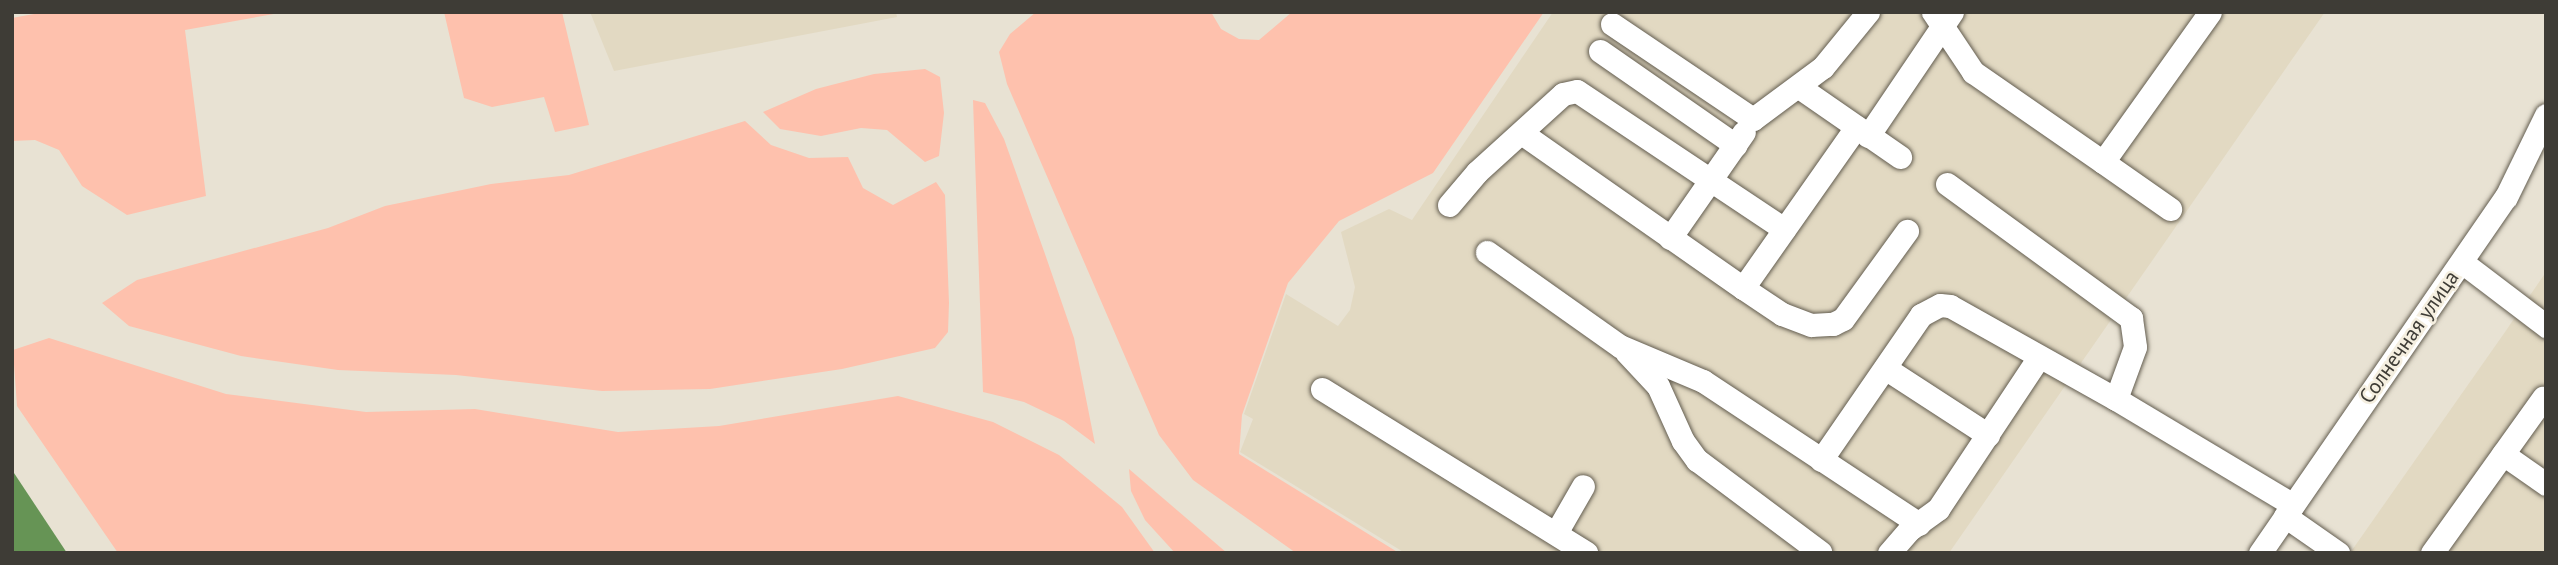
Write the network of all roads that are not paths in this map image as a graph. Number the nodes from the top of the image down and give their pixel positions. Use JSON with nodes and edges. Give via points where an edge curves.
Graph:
{"nodes":[{"id":1,"x":1868,"y":12,"type":"edge"},
{"id":2,"x":2210,"y":12,"type":"edge"},
{"id":3,"x":1943,"y":18,"type":"edge"},
{"id":4,"x":1612,"y":24,"type":"dead end"},
{"id":5,"x":1600,"y":51,"type":"dead end"},
{"id":6,"x":1799,"y":87,"type":"junction"},
{"id":7,"x":2546,"y":115,"type":"edge"},
{"id":8,"x":1753,"y":119,"type":"junction"},
{"id":9,"x":1862,"y":131,"type":"junction"},
{"id":10,"x":1523,"y":134,"type":"junction"},
{"id":11,"x":1735,"y":145,"type":"junction"},
{"id":12,"x":1900,"y":157,"type":"dead end"},
{"id":13,"x":2103,"y":162,"type":"junction"},
{"id":14,"x":1711,"y":178,"type":"junction"},
{"id":15,"x":1947,"y":184,"type":"dead end"},
{"id":16,"x":1449,"y":205,"type":"dead end"},
{"id":17,"x":2170,"y":209,"type":"dead end"},
{"id":18,"x":1784,"y":229,"type":"junction"},
{"id":19,"x":1907,"y":231,"type":"dead end"},
{"id":20,"x":1670,"y":238,"type":"junction"},
{"id":21,"x":1487,"y":252,"type":"dead end"},
{"id":22,"x":2462,"y":262,"type":"junction"},
{"id":23,"x":1743,"y":288,"type":"junction"},
{"id":24,"x":2546,"y":326,"type":"edge"},
{"id":25,"x":1620,"y":346,"type":"junction"},
{"id":26,"x":2039,"y":357,"type":"junction"},
{"id":27,"x":1885,"y":368,"type":"junction"},
{"id":28,"x":1322,"y":389,"type":"dead end"},
{"id":29,"x":2116,"y":398,"type":"junction"},
{"id":30,"x":2543,"y":398,"type":"dead end"},
{"id":31,"x":1987,"y":435,"type":"junction"},
{"id":32,"x":2503,"y":454,"type":"junction"},
{"id":33,"x":1821,"y":460,"type":"junction"},
{"id":34,"x":2546,"y":484,"type":"edge"},
{"id":35,"x":1583,"y":486,"type":"dead end"},
{"id":36,"x":2289,"y":510,"type":"junction"},
{"id":37,"x":1919,"y":524,"type":"junction"},
{"id":38,"x":1556,"y":533,"type":"junction"},
{"id":39,"x":1820,"y":552,"type":"edge"},
{"id":40,"x":1586,"y":553,"type":"edge"},
{"id":41,"x":1889,"y":553,"type":"edge"},
{"id":42,"x":2260,"y":553,"type":"edge"},
{"id":43,"x":2338,"y":553,"type":"edge"},
{"id":44,"x":2432,"y":553,"type":"edge"}],
"edges":[{"from":1,"to":6,"type":"street","via":[[1823,67]]},
{"from":2,"to":13,"type":"street"},
{"from":3,"to":9,"type":"street"},
{"from":3,"to":13,"type":"street","via":[[1973,72]]},
{"from":4,"to":8,"type":"street"},
{"from":5,"to":11,"type":"street"},
{"from":6,"to":8,"type":"street"},
{"from":6,"to":9,"type":"street"},
{"from":7,"to":22,"type":"street","name":"Солнечная улица","via":[[2516,179]]},
{"from":8,"to":11,"type":"street"},
{"from":9,"to":12,"type":"street"},
{"from":9,"to":18,"type":"street"},
{"from":10,"to":14,"type":"street","via":[[1563,94],[1577,91]]},
{"from":10,"to":16,"type":"street","via":[[1482,167]]},
{"from":10,"to":20,"type":"street"},
{"from":11,"to":14,"type":"street"},
{"from":13,"to":17,"type":"street"},
{"from":14,"to":18,"type":"street"},
{"from":14,"to":20,"type":"street"},
{"from":15,"to":29,"type":"street","via":[[2131,318],[2135,347]]},
{"from":18,"to":23,"type":"street"},
{"from":19,"to":23,"type":"street","via":[[1851,311],[1833,324],[1796,321]]},
{"from":20,"to":23,"type":"street"},
{"from":21,"to":25,"type":"street"},
{"from":22,"to":24,"type":"street"},
{"from":22,"to":36,"type":"street","name":"Солнечная улица"},
{"from":25,"to":33,"type":"street","via":[[1703,381]]},
{"from":25,"to":39,"type":"street","via":[[1658,386],[1683,441],[1697,460]]},
{"from":26,"to":27,"type":"street","via":[[1940,305],[1921,315]]},
{"from":26,"to":29,"type":"street"},
{"from":26,"to":31,"type":"street"},
{"from":27,"to":31,"type":"street"},
{"from":27,"to":33,"type":"street"},
{"from":28,"to":38,"type":"street"},
{"from":29,"to":36,"type":"street"},
{"from":30,"to":32,"type":"street"},
{"from":31,"to":37,"type":"street","via":[[1938,509]]},
{"from":32,"to":34,"type":"street"},
{"from":32,"to":44,"type":"street"},
{"from":33,"to":37,"type":"street"},
{"from":35,"to":38,"type":"street"},
{"from":36,"to":42,"type":"street","name":"Солнечная улица"},
{"from":36,"to":43,"type":"street"},
{"from":37,"to":41,"type":"street"},
{"from":38,"to":40,"type":"street"}]}
